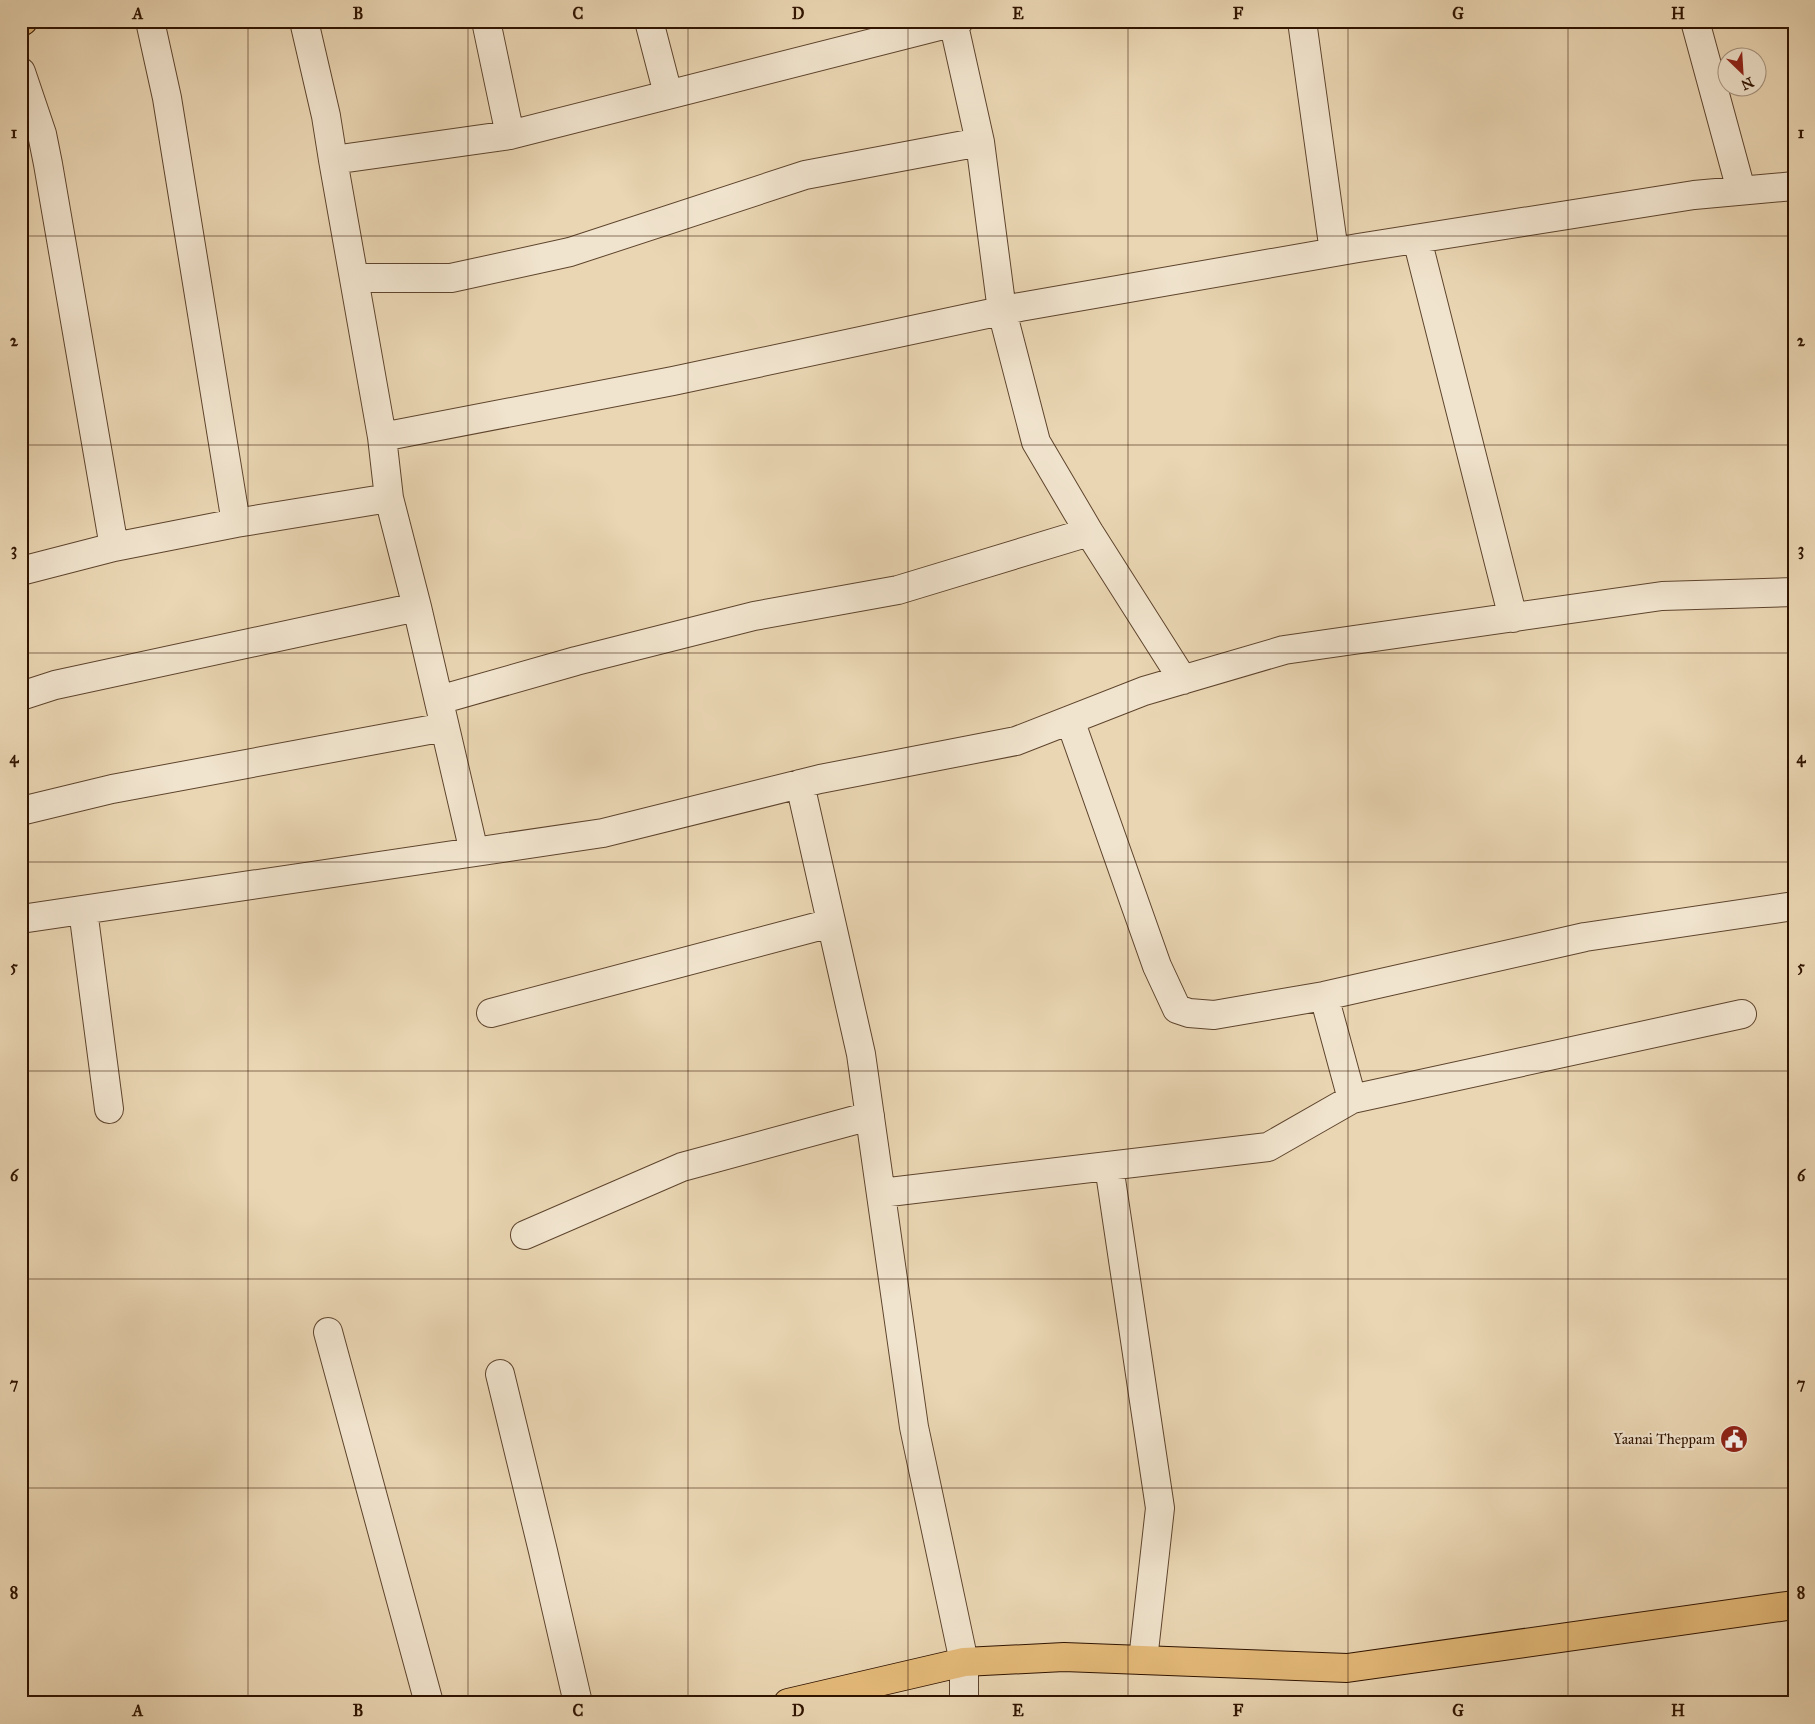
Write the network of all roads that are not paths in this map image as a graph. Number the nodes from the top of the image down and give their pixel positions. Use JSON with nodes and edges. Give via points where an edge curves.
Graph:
{"nodes":[{"id":1,"x":150,"y":21,"type":"edge"},
{"id":2,"x":304,"y":21,"type":"edge"},
{"id":3,"x":486,"y":21,"type":"edge"},
{"id":4,"x":649,"y":21,"type":"edge"},
{"id":5,"x":1302,"y":21,"type":"edge"},
{"id":6,"x":1695,"y":21,"type":"edge"},
{"id":7,"x":955,"y":22,"type":"edge"},
{"id":8,"x":21,"y":72,"type":"edge"},
{"id":9,"x":668,"y":94,"type":"junction"},
{"id":10,"x":510,"y":135,"type":"junction"},
{"id":11,"x":980,"y":142,"type":"junction"},
{"id":12,"x":333,"y":160,"type":"junction"},
{"id":13,"x":1794,"y":186,"type":"edge"},
{"id":14,"x":1741,"y":190,"type":"junction"},
{"id":15,"x":1417,"y":239,"type":"junction"},
{"id":16,"x":1334,"y":252,"type":"junction"},
{"id":17,"x":354,"y":278,"type":"junction"},
{"id":18,"x":1002,"y":311,"type":"junction"},
{"id":19,"x":382,"y":437,"type":"junction"},
{"id":20,"x":389,"y":498,"type":"junction"},
{"id":21,"x":236,"y":523,"type":"junction"},
{"id":22,"x":1088,"y":532,"type":"junction"},
{"id":23,"x":114,"y":546,"type":"junction"},
{"id":24,"x":21,"y":572,"type":"edge"},
{"id":25,"x":1794,"y":592,"type":"edge"},
{"id":26,"x":417,"y":607,"type":"junction"},
{"id":27,"x":1513,"y":618,"type":"junction"},
{"id":28,"x":1183,"y":680,"type":"junction"},
{"id":29,"x":21,"y":696,"type":"edge"},
{"id":30,"x":439,"y":700,"type":"junction"},
{"id":31,"x":1070,"y":720,"type":"junction"},
{"id":32,"x":445,"y":727,"type":"junction"},
{"id":33,"x":800,"y":784,"type":"junction"},
{"id":34,"x":21,"y":811,"type":"edge"},
{"id":35,"x":474,"y":852,"type":"junction"},
{"id":36,"x":1794,"y":906,"type":"edge"},
{"id":37,"x":83,"y":910,"type":"junction"},
{"id":38,"x":21,"y":919,"type":"edge"},
{"id":39,"x":831,"y":923,"type":"junction"},
{"id":40,"x":1324,"y":996,"type":"junction"},
{"id":41,"x":491,"y":1013,"type":"dead end"},
{"id":42,"x":1742,"y":1014,"type":"dead end"},
{"id":43,"x":1352,"y":1098,"type":"junction"},
{"id":44,"x":109,"y":1109,"type":"dead end"},
{"id":45,"x":870,"y":1116,"type":"junction"},
{"id":46,"x":1109,"y":1166,"type":"junction"},
{"id":47,"x":881,"y":1193,"type":"junction"},
{"id":48,"x":526,"y":1235,"type":"dead end"},
{"id":49,"x":328,"y":1332,"type":"dead end"},
{"id":50,"x":500,"y":1374,"type":"dead end"},
{"id":51,"x":1794,"y":1605,"type":"edge"},
{"id":52,"x":1143,"y":1660,"type":"junction"},
{"id":53,"x":964,"y":1662,"type":"junction"},
{"id":54,"x":429,"y":1703,"type":"edge"},
{"id":55,"x":578,"y":1703,"type":"edge"},
{"id":56,"x":788,"y":1703,"type":"edge"},
{"id":57,"x":964,"y":1703,"type":"edge"}],
"edges":[{"from":1,"to":21,"type":"street","via":[[167,98]]},
{"from":2,"to":12,"type":"street"},
{"from":3,"to":10,"type":"street"},
{"from":4,"to":9,"type":"street"},
{"from":5,"to":16,"type":"street"},
{"from":6,"to":14,"type":"street"},
{"from":7,"to":9,"type":"street"},
{"from":7,"to":11,"type":"street"},
{"from":8,"to":23,"type":"street","via":[[42,134],[48,164]]},
{"from":9,"to":10,"type":"street"},
{"from":10,"to":12,"type":"street"},
{"from":11,"to":17,"type":"street","via":[[806,175],[570,252],[451,278]]},
{"from":11,"to":18,"type":"street"},
{"from":12,"to":17,"type":"street"},
{"from":13,"to":14,"type":"street"},
{"from":14,"to":15,"type":"street","via":[[1694,194]]},
{"from":15,"to":16,"type":"street"},
{"from":15,"to":27,"type":"street"},
{"from":16,"to":18,"type":"street"},
{"from":17,"to":19,"type":"street"},
{"from":18,"to":19,"type":"street","via":[[673,381]]},
{"from":18,"to":22,"type":"street","via":[[1036,442]]},
{"from":19,"to":20,"type":"street"},
{"from":20,"to":21,"type":"street"},
{"from":20,"to":26,"type":"street"},
{"from":21,"to":23,"type":"street"},
{"from":22,"to":28,"type":"street"},
{"from":22,"to":30,"type":"street","via":[[898,590],[754,616]]},
{"from":23,"to":24,"type":"street"},
{"from":25,"to":27,"type":"street","via":[[1662,596]]},
{"from":26,"to":29,"type":"street","via":[[55,685]]},
{"from":26,"to":30,"type":"street"},
{"from":27,"to":28,"type":"street","via":[[1284,650]]},
{"from":28,"to":31,"type":"street","via":[[1144,691]]},
{"from":30,"to":32,"type":"street"},
{"from":31,"to":33,"type":"street","via":[[1016,741]]},
{"from":31,"to":40,"type":"street","via":[[1157,966],[1178,1008],[1189,1013],[1214,1015]]},
{"from":32,"to":34,"type":"street","via":[[112,789]]},
{"from":32,"to":35,"type":"street"},
{"from":33,"to":35,"type":"street","via":[[603,833]]},
{"from":33,"to":39,"type":"street"},
{"from":35,"to":37,"type":"street"},
{"from":36,"to":40,"type":"street","via":[[1585,937]]},
{"from":37,"to":38,"type":"street"},
{"from":37,"to":44,"type":"street"},
{"from":39,"to":41,"type":"street"},
{"from":39,"to":45,"type":"street","via":[[861,1054]]},
{"from":40,"to":43,"type":"street"},
{"from":42,"to":43,"type":"street"},
{"from":43,"to":46,"type":"street","via":[[1268,1147]]},
{"from":45,"to":47,"type":"street"},
{"from":45,"to":48,"type":"street","via":[[682,1167]]},
{"from":46,"to":47,"type":"street"},
{"from":46,"to":52,"type":"street","via":[[1160,1508]]},
{"from":47,"to":53,"type":"street","via":[[914,1428]]},
{"from":49,"to":54,"type":"street"},
{"from":50,"to":55,"type":"street"},
{"from":51,"to":52,"type":"main road","via":[[1347,1668]]},
{"from":52,"to":53,"type":"main road","via":[[1064,1657]]},
{"from":53,"to":56,"type":"main road"},
{"from":53,"to":57,"type":"street"}]}
